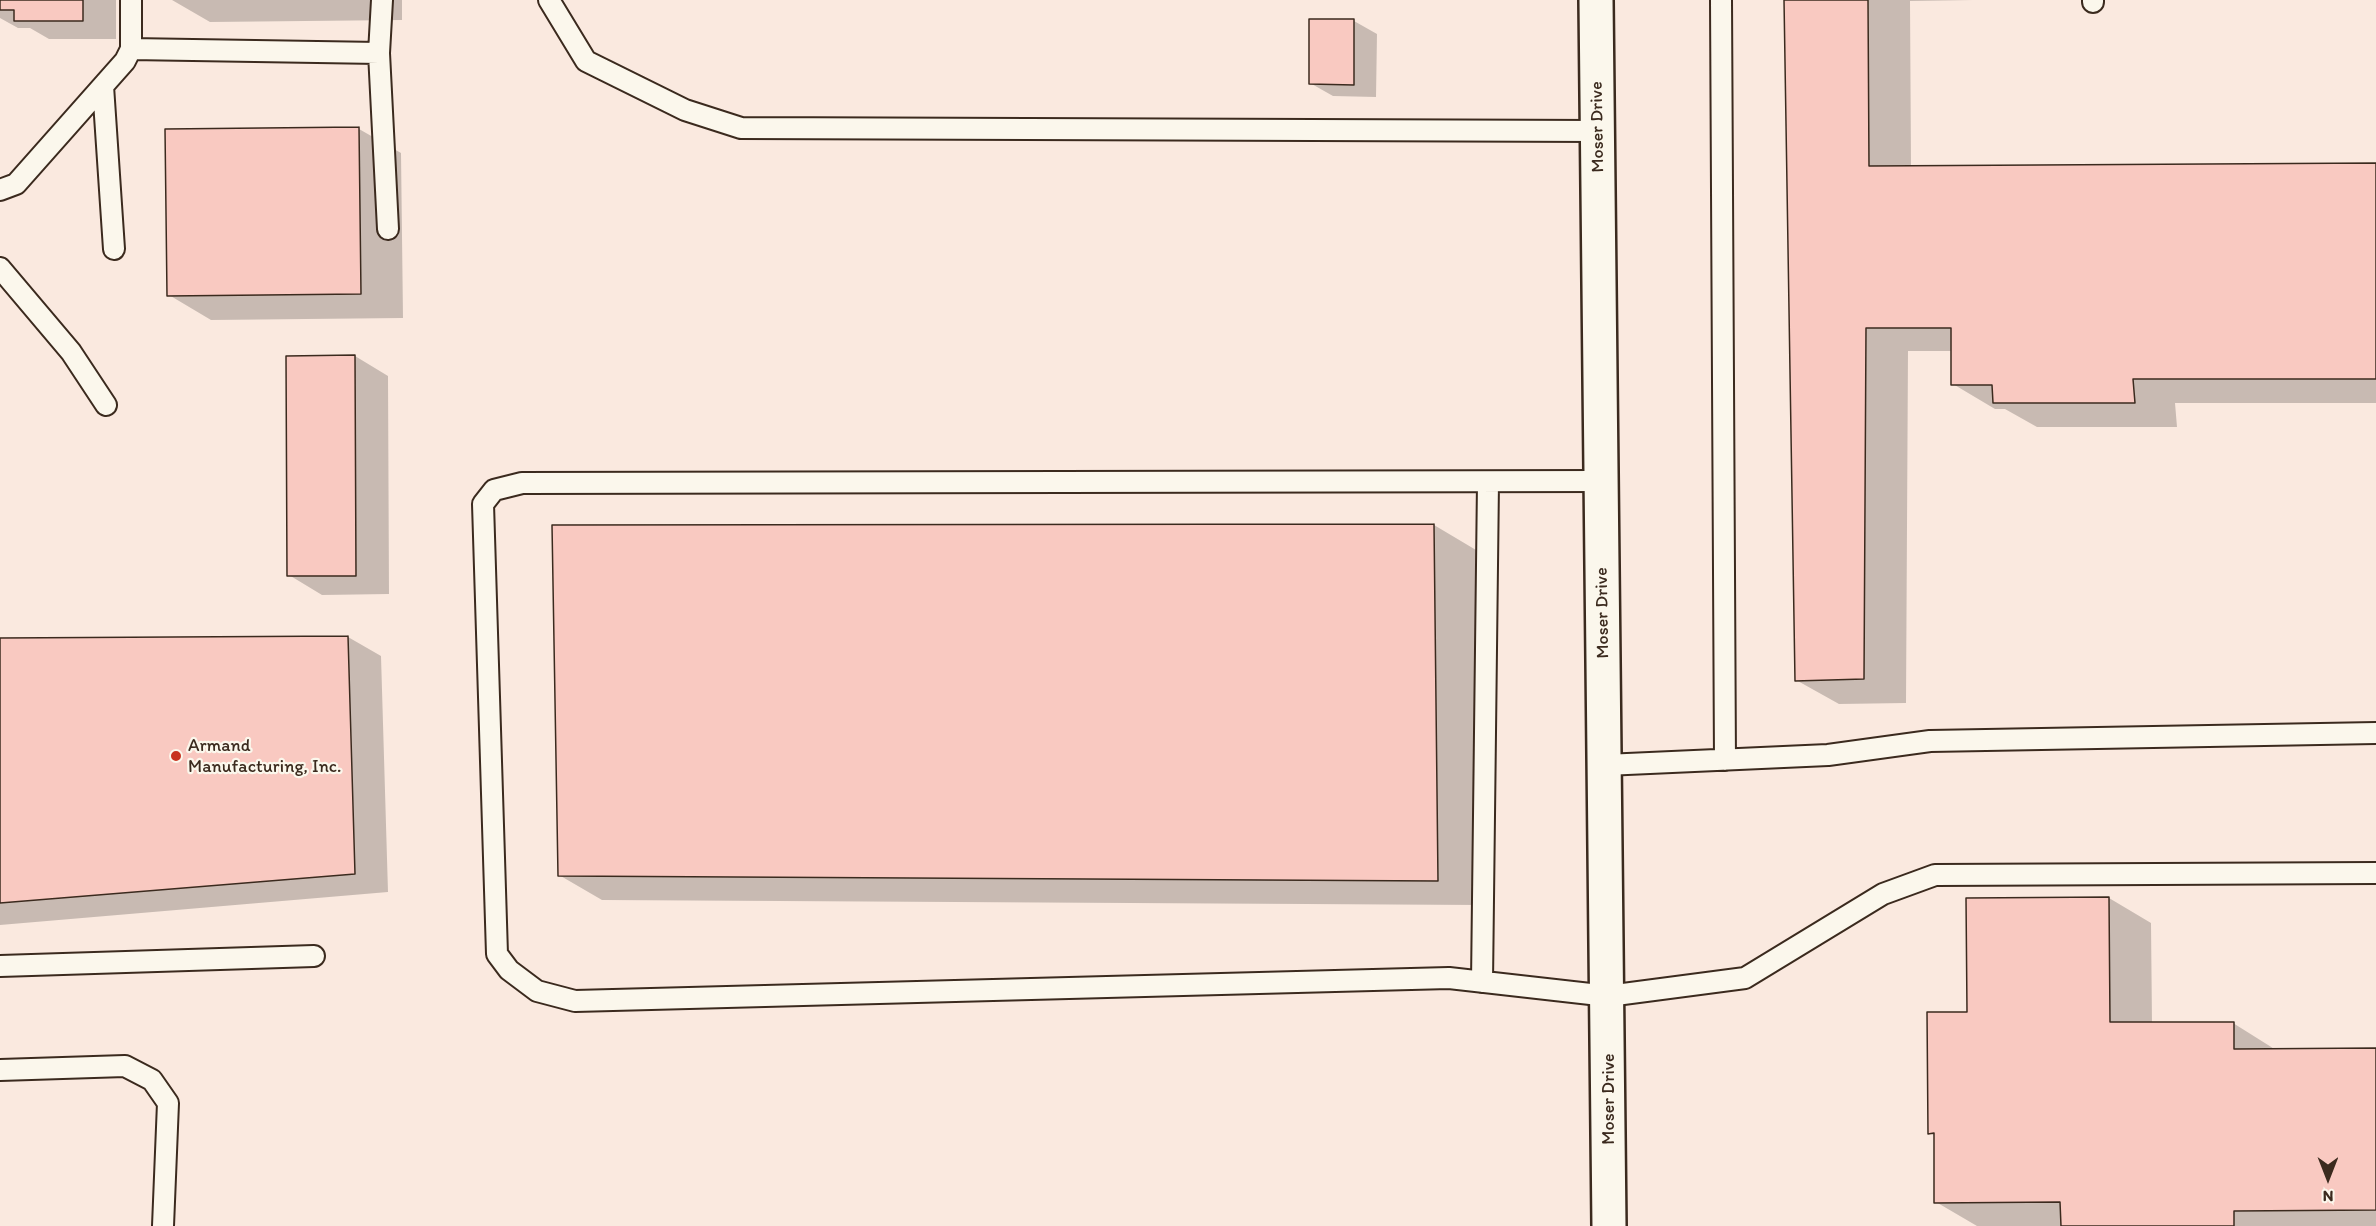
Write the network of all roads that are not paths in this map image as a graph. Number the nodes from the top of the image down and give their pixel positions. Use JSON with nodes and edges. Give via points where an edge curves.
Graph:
{"nodes":[{"id":1,"x":131,"y":0,"type":"edge"},
{"id":2,"x":382,"y":0,"type":"edge"},
{"id":3,"x":549,"y":0,"type":"edge"},
{"id":4,"x":1596,"y":0,"type":"edge"},
{"id":5,"x":1721,"y":0,"type":"edge"},
{"id":6,"x":131,"y":49,"type":"junction"},
{"id":7,"x":379,"y":53,"type":"junction"},
{"id":8,"x":104,"y":86,"type":"junction"},
{"id":9,"x":1598,"y":131,"type":"junction"},
{"id":10,"x":0,"y":190,"type":"edge"},
{"id":11,"x":388,"y":229,"type":"dead end"},
{"id":12,"x":114,"y":249,"type":"dead end"},
{"id":13,"x":0,"y":268,"type":"edge"},
{"id":14,"x":106,"y":405,"type":"dead end"},
{"id":15,"x":1602,"y":481,"type":"junction"},
{"id":16,"x":1488,"y":482,"type":"junction"},
{"id":17,"x":2376,"y":733,"type":"edge"},
{"id":18,"x":1725,"y":760,"type":"junction"},
{"id":19,"x":1605,"y":765,"type":"junction"},
{"id":20,"x":2376,"y":873,"type":"edge"},
{"id":21,"x":314,"y":956,"type":"dead end"},
{"id":22,"x":0,"y":966,"type":"edge"},
{"id":23,"x":1482,"y":982,"type":"junction"},
{"id":24,"x":1608,"y":996,"type":"junction"},
{"id":25,"x":0,"y":1070,"type":"edge"},
{"id":26,"x":163,"y":1226,"type":"edge"},
{"id":27,"x":1609,"y":1226,"type":"edge"}],
"edges":[{"from":1,"to":6,"type":"lane"},
{"from":2,"to":7,"type":"lane"},
{"from":3,"to":9,"type":"lane","via":[[586,61],[685,110],[741,128]]},
{"from":4,"to":9,"type":"street","name":"Moser Drive"},
{"from":5,"to":18,"type":"lane"},
{"from":6,"to":7,"type":"lane"},
{"from":6,"to":8,"type":"lane"},
{"from":7,"to":11,"type":"lane"},
{"from":8,"to":10,"type":"lane","via":[[16,183]]},
{"from":8,"to":12,"type":"lane"},
{"from":9,"to":15,"type":"street","name":"Moser Drive"},
{"from":13,"to":14,"type":"lane","via":[[71,352]]},
{"from":15,"to":16,"type":"lane"},
{"from":15,"to":19,"type":"street","name":"Moser Drive"},
{"from":16,"to":23,"type":"lane"},
{"from":16,"to":23,"type":"lane","via":[[522,483],[494,489],[483,504],[497,954],[509,970],[537,991],[576,1001],[1449,978]]},
{"from":17,"to":18,"type":"lane","via":[[1930,741],[1828,755]]},
{"from":18,"to":19,"type":"lane"},
{"from":19,"to":24,"type":"street","name":"Moser Drive"},
{"from":20,"to":24,"type":"lane","via":[[1935,875],[1883,894],[1745,978]]},
{"from":21,"to":22,"type":"lane"},
{"from":23,"to":24,"type":"lane"},
{"from":24,"to":27,"type":"street","name":"Moser Drive"},
{"from":25,"to":26,"type":"lane","via":[[125,1066],[152,1080],[168,1103]]}]}
